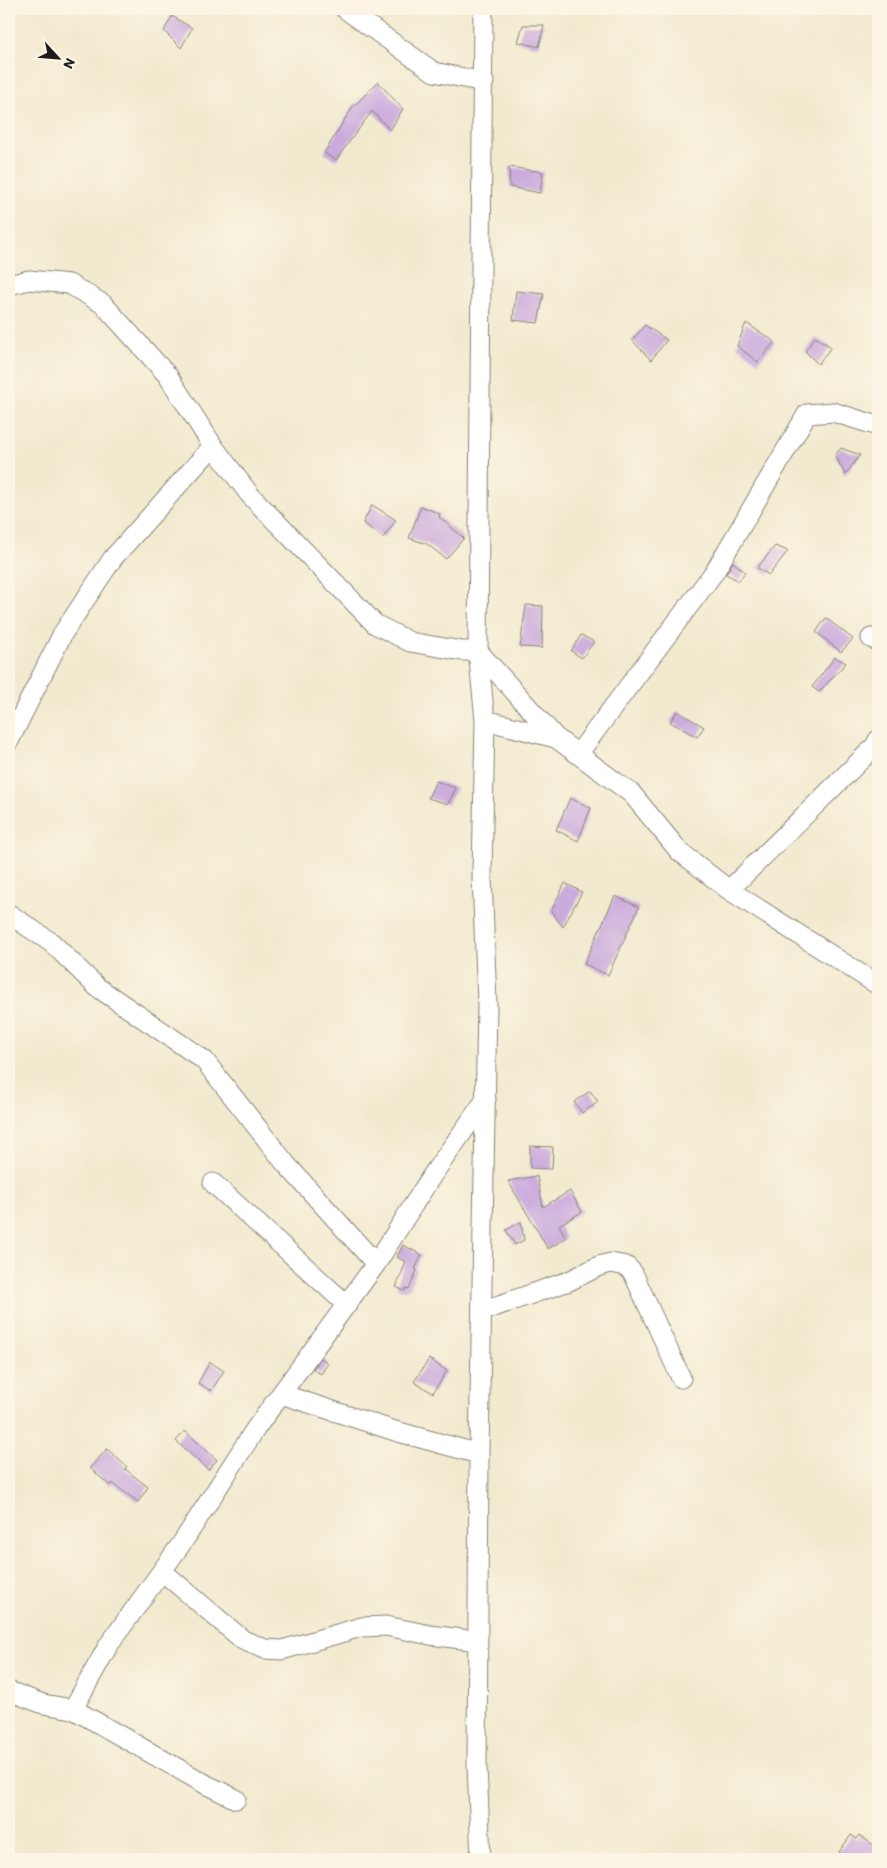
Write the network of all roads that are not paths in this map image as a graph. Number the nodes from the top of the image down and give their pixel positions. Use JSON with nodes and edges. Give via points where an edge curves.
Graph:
{"nodes":[{"id":1,"x":345,"y":9,"type":"edge"},
{"id":2,"x":483,"y":9,"type":"edge"},
{"id":3,"x":484,"y":82,"type":"junction"},
{"id":4,"x":9,"y":285,"type":"edge"},
{"id":5,"x":878,"y":426,"type":"edge"},
{"id":6,"x":213,"y":446,"type":"junction"},
{"id":7,"x":478,"y":651,"type":"junction"},
{"id":8,"x":485,"y":720,"type":"junction"},
{"id":9,"x":556,"y":738,"type":"junction"},
{"id":10,"x":878,"y":740,"type":"edge"},
{"id":11,"x":9,"y":741,"type":"edge"},
{"id":12,"x":578,"y":754,"type":"junction"},
{"id":13,"x":729,"y":890,"type":"junction"},
{"id":14,"x":9,"y":914,"type":"edge"},
{"id":15,"x":878,"y":985,"type":"edge"},
{"id":16,"x":486,"y":1099,"type":"junction"},
{"id":17,"x":213,"y":1183,"type":"dead end"},
{"id":18,"x":376,"y":1264,"type":"junction"},
{"id":19,"x":347,"y":1305,"type":"junction"},
{"id":20,"x":482,"y":1311,"type":"junction"},
{"id":21,"x":681,"y":1378,"type":"dead end"},
{"id":22,"x":281,"y":1394,"type":"junction"},
{"id":23,"x":479,"y":1454,"type":"junction"},
{"id":24,"x":162,"y":1571,"type":"junction"},
{"id":25,"x":478,"y":1640,"type":"junction"},
{"id":26,"x":9,"y":1691,"type":"edge"},
{"id":27,"x":73,"y":1709,"type":"junction"},
{"id":28,"x":236,"y":1799,"type":"dead end"},
{"id":29,"x":481,"y":1859,"type":"edge"}],
"edges":[{"from":1,"to":3,"type":"street","via":[[434,72]]},
{"from":2,"to":3,"type":"street"},
{"from":3,"to":7,"type":"street"},
{"from":4,"to":6,"type":"street","via":[[29,280],[69,284],[103,304],[168,376]]},
{"from":5,"to":12,"type":"street","via":[[833,412],[807,414],[715,571]]},
{"from":6,"to":7,"type":"street","via":[[250,495],[374,624],[410,642]]},
{"from":6,"to":11,"type":"street","via":[[113,558],[63,633]]},
{"from":7,"to":8,"type":"street"},
{"from":7,"to":9,"type":"street"},
{"from":8,"to":9,"type":"street"},
{"from":8,"to":16,"type":"street","via":[[482,876],[487,1004]]},
{"from":9,"to":12,"type":"street"},
{"from":10,"to":13,"type":"street"},
{"from":12,"to":13,"type":"street","via":[[632,794],[679,852]]},
{"from":13,"to":15,"type":"street"},
{"from":14,"to":18,"type":"street","via":[[52,943],[97,987],[204,1060],[286,1164]]},
{"from":16,"to":18,"type":"street"},
{"from":16,"to":20,"type":"street"},
{"from":17,"to":19,"type":"street"},
{"from":18,"to":19,"type":"street"},
{"from":19,"to":22,"type":"street"},
{"from":20,"to":21,"type":"street","via":[[569,1281],[599,1266],[611,1263],[626,1266],[633,1272]]},
{"from":20,"to":23,"type":"street"},
{"from":22,"to":23,"type":"street"},
{"from":22,"to":24,"type":"street"},
{"from":23,"to":25,"type":"street"},
{"from":24,"to":25,"type":"street","via":[[243,1640],[265,1649],[282,1650],[361,1626],[386,1626]]},
{"from":24,"to":27,"type":"street","via":[[108,1646]]},
{"from":25,"to":29,"type":"street","via":[[477,1766]]},
{"from":26,"to":27,"type":"street","via":[[43,1704]]},
{"from":27,"to":28,"type":"street"}]}
